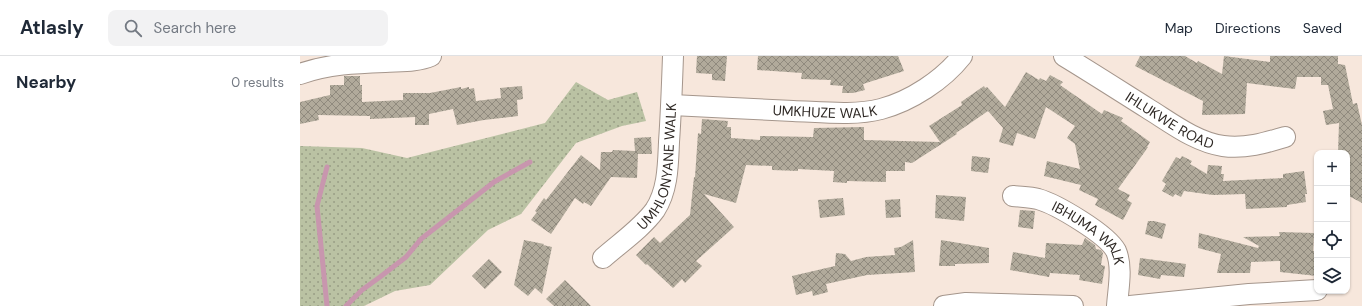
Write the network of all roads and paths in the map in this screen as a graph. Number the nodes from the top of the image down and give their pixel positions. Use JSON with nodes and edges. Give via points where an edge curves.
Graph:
{"nodes":[{"id":1,"x":431,"y":56,"type":"edge"},
{"id":2,"x":672,"y":56,"type":"edge"},
{"id":3,"x":962,"y":56,"type":"edge"},
{"id":4,"x":1064,"y":56,"type":"edge"},
{"id":5,"x":300,"y":74,"type":"edge"},
{"id":6,"x":672,"y":105,"type":"junction"},
{"id":7,"x":1286,"y":137,"type":"dead end"},
{"id":8,"x":1013,"y":196,"type":"dead end"},
{"id":9,"x":604,"y":258,"type":"dead end"},
{"id":10,"x":1314,"y":290,"type":"edge"},
{"id":11,"x":946,"y":306,"type":"edge"},
{"id":12,"x":1073,"y":306,"type":"edge"},
{"id":13,"x":1117,"y":306,"type":"edge"},
{"id":14,"x":1130,"y":306,"type":"edge"}],
"edges":[{"from":1,"to":5,"type":"street","via":[[418,60],[325,67]]},
{"from":2,"to":6,"type":"street","name":"UMHLONYANE WALK"},
{"from":3,"to":6,"type":"street","name":"UMKHUZE WALK","via":[[948,71],[913,97],[880,109],[824,112]]},
{"from":4,"to":7,"type":"street","name":"IHLUKWE ROAD","via":[[1187,133],[1210,143],[1246,146]]},
{"from":6,"to":9,"type":"street","name":"UMHLONYANE WALK","via":[[667,177],[660,200],[642,224]]},
{"from":8,"to":13,"type":"street","name":"IBHUMA WALK","via":[[1038,199],[1061,210],[1098,233],[1111,245],[1116,252],[1119,268]]},
{"from":10,"to":14,"type":"street"},
{"from":11,"to":12,"type":"street","via":[[966,303]]}]}
